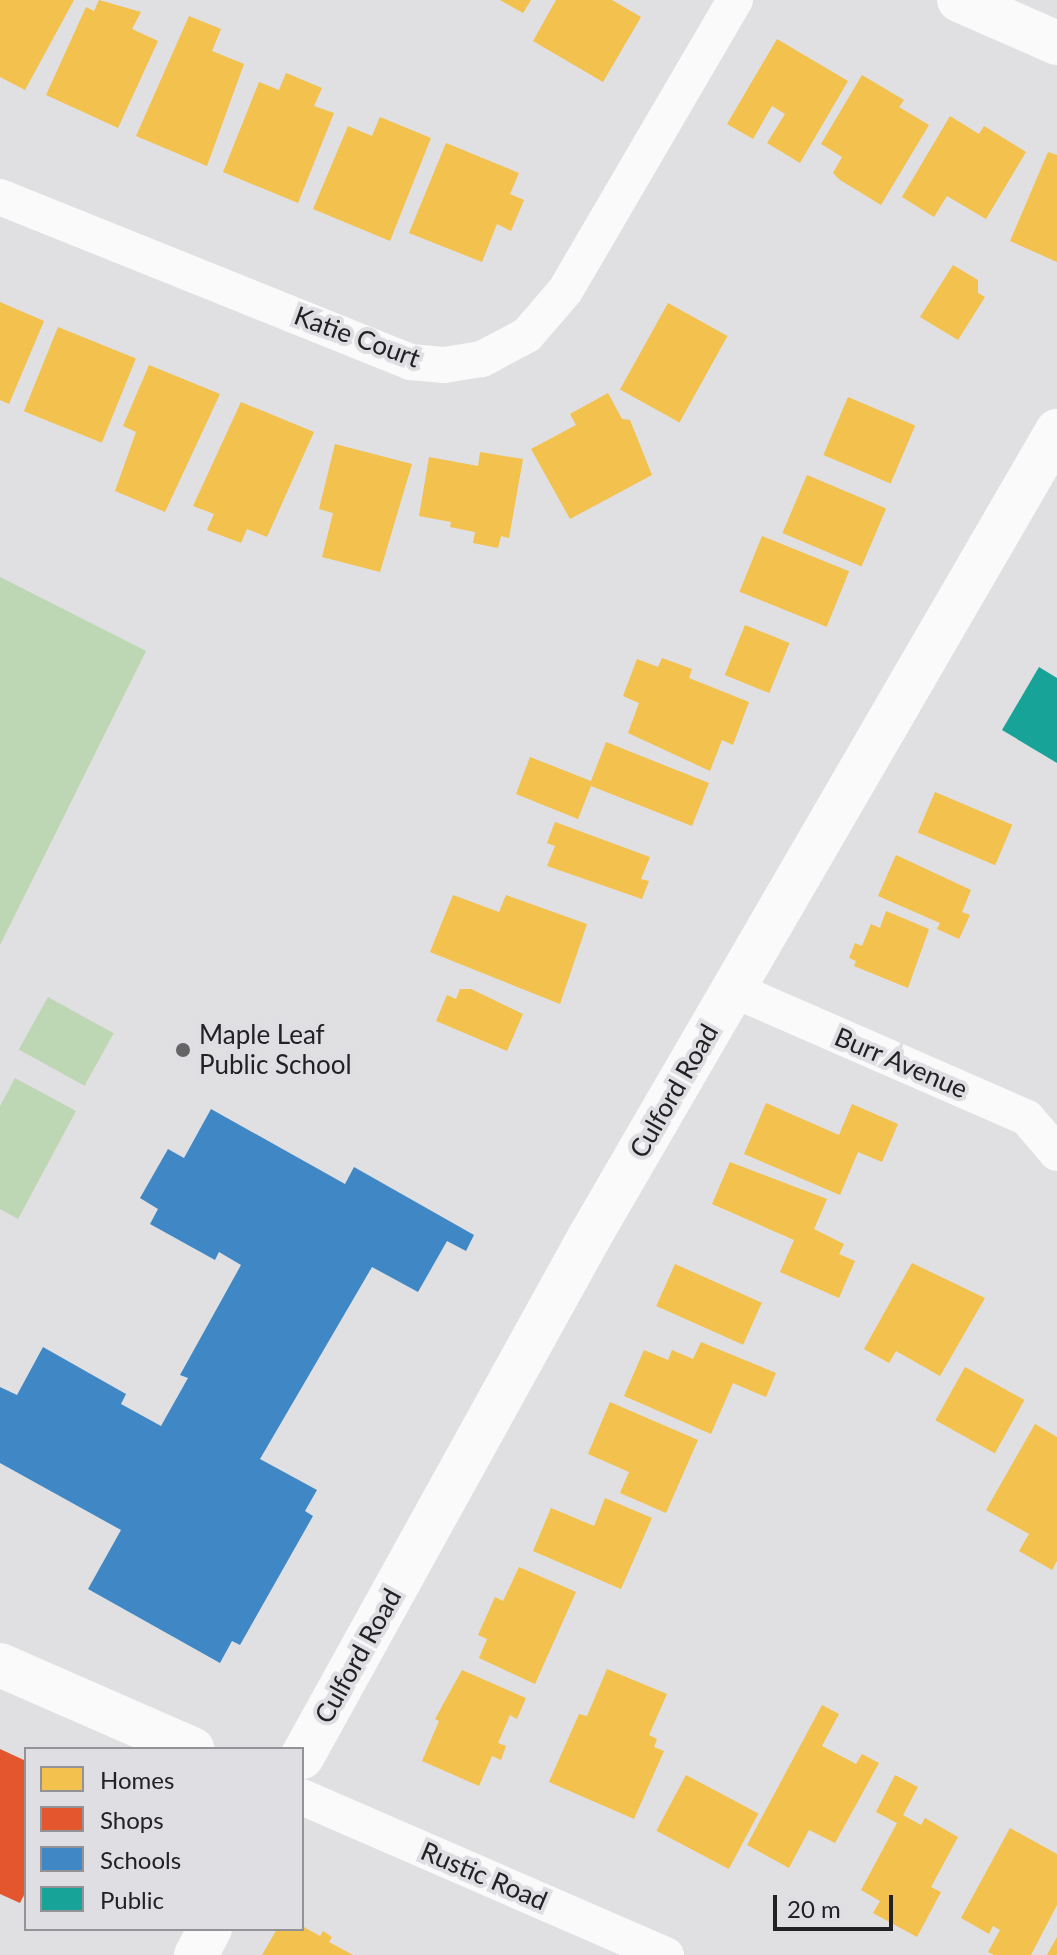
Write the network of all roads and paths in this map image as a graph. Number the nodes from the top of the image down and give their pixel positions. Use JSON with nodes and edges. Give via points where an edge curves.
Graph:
{"nodes":[{"id":1,"x":735,"y":0,"type":"edge"},
{"id":2,"x":959,"y":0,"type":"edge"},
{"id":3,"x":1057,"y":43,"type":"edge"},
{"id":4,"x":0,"y":197,"type":"edge"},
{"id":5,"x":1057,"y":431,"type":"edge"},
{"id":6,"x":732,"y":989,"type":"junction"},
{"id":7,"x":1057,"y":1153,"type":"edge"},
{"id":8,"x":0,"y":1665,"type":"edge"},
{"id":9,"x":187,"y":1747,"type":"edge"},
{"id":10,"x":304,"y":1753,"type":"edge"},
{"id":11,"x":304,"y":1798,"type":"edge"},
{"id":12,"x":209,"y":1931,"type":"edge"},
{"id":13,"x":196,"y":1955,"type":"edge"},
{"id":14,"x":666,"y":1955,"type":"edge"}],
"edges":[{"from":1,"to":4,"type":"street","name":"Katie Court","via":[[565,291],[527,335],[482,359],[444,365],[410,362]]},
{"from":2,"to":3,"type":"street"},
{"from":5,"to":6,"type":"street","name":"Culford Road"},
{"from":6,"to":7,"type":"street","name":"Burr Avenue","via":[[1027,1118]]},
{"from":6,"to":10,"type":"street","name":"Culford Road"},
{"from":8,"to":9,"type":"street"},
{"from":11,"to":14,"type":"street","name":"Rustic Road"},
{"from":12,"to":13,"type":"street"}]}
